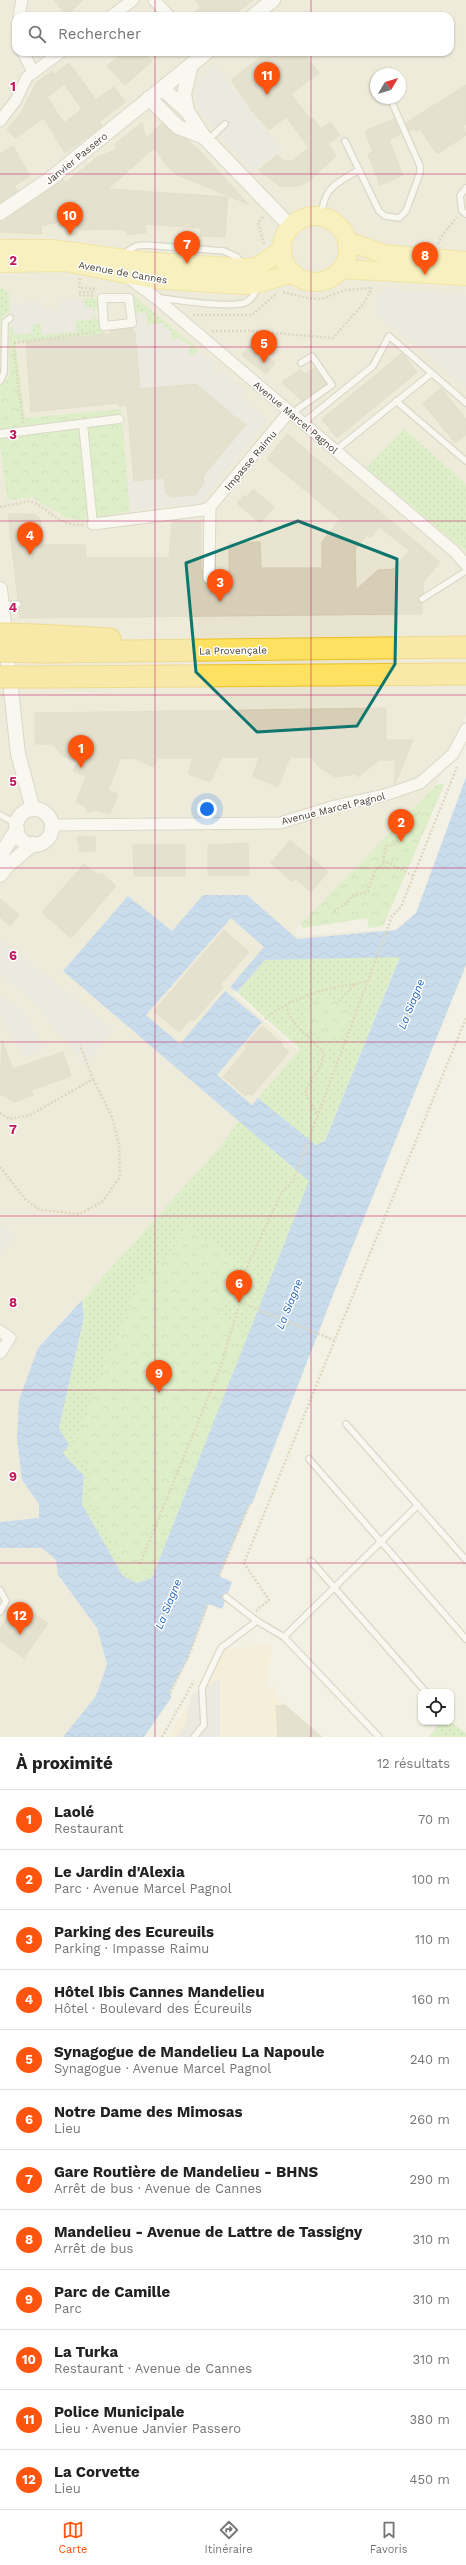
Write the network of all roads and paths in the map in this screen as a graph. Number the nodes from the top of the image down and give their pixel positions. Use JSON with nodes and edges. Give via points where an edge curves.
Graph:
{"nodes":[{"id":1,"x":22,"y":0,"type":"edge"},
{"id":2,"x":133,"y":0,"type":"edge"},
{"id":3,"x":154,"y":0,"type":"edge"},
{"id":4,"x":273,"y":0,"type":"edge"},
{"id":5,"x":20,"y":12,"type":"edge"},
{"id":6,"x":116,"y":12,"type":"edge"},
{"id":7,"x":165,"y":12,"type":"edge"},
{"id":8,"x":258,"y":12,"type":"edge"},
{"id":9,"x":25,"y":56,"type":"edge"},
{"id":10,"x":55,"y":56,"type":"edge"},
{"id":11,"x":199,"y":57,"type":"edge"},
{"id":12,"x":33,"y":72,"type":"junction"},
{"id":13,"x":162,"y":88,"type":"junction"},
{"id":14,"x":149,"y":98,"type":"junction"},
{"id":15,"x":393,"y":104,"type":"edge"},
{"id":16,"x":187,"y":111,"type":"junction"},
{"id":17,"x":0,"y":121,"type":"edge"},
{"id":18,"x":225,"y":124,"type":"dead end"},
{"id":19,"x":206,"y":139,"type":"junction"},
{"id":20,"x":345,"y":141,"type":"dead end"},
{"id":21,"x":359,"y":170,"type":"junction"},
{"id":22,"x":466,"y":188,"type":"edge"},
{"id":23,"x":464,"y":212,"type":"edge"},
{"id":24,"x":0,"y":213,"type":"edge"},
{"id":25,"x":321,"y":217,"type":"junction"},
{"id":26,"x":291,"y":227,"type":"junction"},
{"id":27,"x":347,"y":241,"type":"junction"},
{"id":28,"x":0,"y":249,"type":"edge"},
{"id":29,"x":436,"y":249,"type":"dead end"},
{"id":30,"x":282,"y":250,"type":"junction"},
{"id":31,"x":466,"y":261,"type":"edge"},
{"id":32,"x":0,"y":263,"type":"edge"},
{"id":33,"x":120,"y":266,"type":"junction"},
{"id":34,"x":342,"y":269,"type":"junction"},
{"id":35,"x":292,"y":273,"type":"junction"},
{"id":36,"x":72,"y":275,"type":"dead end"},
{"id":37,"x":80,"y":276,"type":"junction"},
{"id":38,"x":86,"y":276,"type":"dead end"},
{"id":39,"x":466,"y":276,"type":"edge"},
{"id":40,"x":260,"y":283,"type":"junction"},
{"id":41,"x":104,"y":290,"type":"dead end"},
{"id":42,"x":98,"y":292,"type":"dead end"},
{"id":43,"x":99,"y":296,"type":"dead end"},
{"id":44,"x":156,"y":298,"type":"junction"},
{"id":45,"x":10,"y":318,"type":"dead end"},
{"id":46,"x":180,"y":319,"type":"junction"},
{"id":47,"x":104,"y":322,"type":"junction"},
{"id":48,"x":199,"y":334,"type":"junction"},
{"id":49,"x":301,"y":363,"type":"dead end"},
{"id":50,"x":432,"y":373,"type":"junction"},
{"id":51,"x":0,"y":381,"type":"edge"},
{"id":52,"x":396,"y":401,"type":"junction"},
{"id":53,"x":466,"y":403,"type":"edge"},
{"id":54,"x":290,"y":413,"type":"junction"},
{"id":55,"x":120,"y":419,"type":"dead end"},
{"id":56,"x":303,"y":423,"type":"junction"},
{"id":57,"x":83,"y":424,"type":"junction"},
{"id":58,"x":24,"y":431,"type":"junction"},
{"id":59,"x":0,"y":434,"type":"edge"},
{"id":60,"x":336,"y":450,"type":"junction"},
{"id":61,"x":466,"y":461,"type":"edge"},
{"id":62,"x":0,"y":506,"type":"edge"},
{"id":63,"x":210,"y":507,"type":"junction"},
{"id":64,"x":93,"y":524,"type":"junction"},
{"id":65,"x":466,"y":565,"type":"edge"},
{"id":66,"x":466,"y":571,"type":"edge"},
{"id":67,"x":209,"y":578,"type":"dead end"},
{"id":68,"x":0,"y":589,"type":"edge"},
{"id":69,"x":422,"y":599,"type":"dead end"},
{"id":70,"x":18,"y":604,"type":"dead end"},
{"id":71,"x":2,"y":605,"type":"junction"},
{"id":72,"x":0,"y":634,"type":"edge"},
{"id":73,"x":39,"y":643,"type":"junction"},
{"id":74,"x":466,"y":647,"type":"edge"},
{"id":75,"x":0,"y":652,"type":"edge"},
{"id":76,"x":466,"y":674,"type":"edge"},
{"id":77,"x":0,"y":677,"type":"edge"},
{"id":78,"x":466,"y":729,"type":"edge"},
{"id":79,"x":459,"y":763,"type":"dead end"},
{"id":80,"x":33,"y":809,"type":"junction"},
{"id":81,"x":420,"y":812,"type":"dead end"},
{"id":82,"x":0,"y":815,"type":"edge"},
{"id":83,"x":52,"y":825,"type":"junction"},
{"id":84,"x":16,"y":826,"type":"junction"},
{"id":85,"x":33,"y":844,"type":"junction"},
{"id":86,"x":0,"y":856,"type":"edge"},
{"id":87,"x":386,"y":862,"type":"junction"},
{"id":88,"x":0,"y":875,"type":"edge"},
{"id":89,"x":413,"y":876,"type":"junction"},
{"id":90,"x":334,"y":911,"type":"dead end"},
{"id":91,"x":368,"y":980,"type":"junction"},
{"id":92,"x":355,"y":984,"type":"junction"},
{"id":93,"x":339,"y":1001,"type":"dead end"},
{"id":94,"x":286,"y":1005,"type":"junction"},
{"id":95,"x":466,"y":1018,"type":"edge"},
{"id":96,"x":265,"y":1019,"type":"dead end"},
{"id":97,"x":313,"y":1031,"type":"dead end"},
{"id":98,"x":307,"y":1036,"type":"junction"},
{"id":99,"x":80,"y":1045,"type":"dead end"},
{"id":100,"x":93,"y":1079,"type":"junction"},
{"id":101,"x":0,"y":1113,"type":"edge"},
{"id":102,"x":317,"y":1115,"type":"junction"},
{"id":103,"x":0,"y":1167,"type":"edge"},
{"id":104,"x":240,"y":1302,"type":"junction"},
{"id":105,"x":0,"y":1331,"type":"edge"},
{"id":106,"x":334,"y":1340,"type":"junction"},
{"id":107,"x":0,"y":1353,"type":"edge"},
{"id":108,"x":346,"y":1424,"type":"dead end"},
{"id":109,"x":308,"y":1459,"type":"dead end"},
{"id":110,"x":250,"y":1504,"type":"dead end"},
{"id":111,"x":418,"y":1505,"type":"junction"},
{"id":112,"x":381,"y":1542,"type":"junction"},
{"id":113,"x":466,"y":1560,"type":"edge"},
{"id":114,"x":310,"y":1561,"type":"dead end"},
{"id":115,"x":140,"y":1564,"type":"dead end"},
{"id":116,"x":219,"y":1576,"type":"dead end"},
{"id":117,"x":334,"y":1588,"type":"junction"},
{"id":118,"x":0,"y":1590,"type":"edge"},
{"id":119,"x":226,"y":1597,"type":"dead end"},
{"id":120,"x":208,"y":1604,"type":"dead end"},
{"id":121,"x":0,"y":1612,"type":"edge"},
{"id":122,"x":250,"y":1616,"type":"junction"},
{"id":123,"x":257,"y":1620,"type":"junction"},
{"id":124,"x":284,"y":1637,"type":"junction"},
{"id":125,"x":466,"y":1639,"type":"edge"},
{"id":126,"x":198,"y":1674,"type":"dead end"},
{"id":127,"x":423,"y":1689,"type":"edge"},
{"id":128,"x":170,"y":1692,"type":"dead end"},
{"id":129,"x":162,"y":1737,"type":"edge"},
{"id":130,"x":194,"y":1737,"type":"edge"},
{"id":131,"x":378,"y":1737,"type":"edge"}],
"edges":[{"from":1,"to":5,"type":"street"},
{"from":2,"to":6,"type":"street"},
{"from":3,"to":7,"type":"street"},
{"from":4,"to":8,"type":"street"},
{"from":9,"to":12,"type":"street"},
{"from":10,"to":12,"type":"street"},
{"from":11,"to":13,"type":"street","name":"Janvier Passero"},
{"from":11,"to":16,"type":"street","via":[[184,94]]},
{"from":12,"to":17,"type":"street","via":[[26,77],[16,100]]},
{"from":13,"to":14,"type":"street","name":"Janvier Passero"},
{"from":13,"to":16,"type":"street"},
{"from":14,"to":19,"type":"street","via":[[178,127]]},
{"from":14,"to":24,"type":"street","name":"Janvier Passero","via":[[50,179]]},
{"from":15,"to":21,"type":"lane","via":[[420,166],[420,173],[402,215],[392,219],[379,211]]},
{"from":16,"to":19,"type":"street"},
{"from":18,"to":19,"type":"lane"},
{"from":19,"to":26,"type":"street"},
{"from":20,"to":21,"type":"lane"},
{"from":21,"to":25,"type":"lane","via":[[328,190]]},
{"from":22,"to":23,"type":"lane","via":[[460,196]]},
{"from":23,"to":29,"type":"path","via":[[444,233]]},
{"from":25,"to":26,"type":"main road","via":[[300,220]]},
{"from":25,"to":27,"type":"main road","via":[[338,225]]},
{"from":26,"to":30,"type":"main road","via":[[284,237]]},
{"from":27,"to":31,"type":"main road","via":[[384,254]]},
{"from":27,"to":34,"type":"main road","via":[[346,260]]},
{"from":28,"to":33,"type":"main road","name":"Avenue de Cannes","via":[[52,249]]},
{"from":30,"to":33,"type":"main road","name":"Avenue de Cannes","via":[[257,267],[138,261]]},
{"from":30,"to":35,"type":"main road","via":[[285,262]]},
{"from":32,"to":33,"type":"main road","name":"Avenue de Cannes","via":[[66,262]]},
{"from":33,"to":40,"type":"main road","name":"Avenue de Cannes","via":[[197,282]]},
{"from":33,"to":44,"type":"street","name":"Avenue Marcel Pagnol"},
{"from":34,"to":35,"type":"main road","via":[[335,276],[318,282],[304,280]]},
{"from":34,"to":39,"type":"main road"},
{"from":35,"to":40,"type":"main road","name":"Avenue de Cannes"},
{"from":36,"to":37,"type":"path"},
{"from":37,"to":38,"type":"path"},
{"from":37,"to":41,"type":"path","via":[[79,288]]},
{"from":40,"to":44,"type":"lane","via":[[254,295],[245,303]]},
{"from":42,"to":43,"type":"path","via":[[80,292],[79,295]]},
{"from":44,"to":46,"type":"street","name":"Avenue Marcel Pagnol"},
{"from":45,"to":51,"type":"lane","via":[[5,322],[4,374]]},
{"from":46,"to":48,"type":"street","name":"Avenue Marcel Pagnol"},
{"from":46,"to":48,"type":"path","via":[[184,314],[252,315],[282,292],[322,299],[346,290],[372,288],[364,303],[333,338],[250,331],[204,331]]},
{"from":47,"to":47,"type":"street","via":[[102,298],[129,298],[132,324],[104,326]]},
{"from":47,"to":58,"type":"path","via":[[98,323],[99,331],[13,342]]},
{"from":48,"to":54,"type":"street","name":"Avenue Marcel Pagnol"},
{"from":49,"to":54,"type":"lane","via":[[312,356],[332,385]]},
{"from":50,"to":52,"type":"lane"},
{"from":50,"to":53,"type":"lane"},
{"from":50,"to":56,"type":"lane","via":[[389,336],[373,366]]},
{"from":52,"to":60,"type":"lane"},
{"from":52,"to":61,"type":"lane"},
{"from":54,"to":56,"type":"street","name":"Avenue Marcel Pagnol"},
{"from":54,"to":63,"type":"street","name":"Impasse Raimu"},
{"from":55,"to":57,"type":"street"},
{"from":56,"to":60,"type":"street","name":"Avenue Marcel Pagnol"},
{"from":57,"to":58,"type":"street"},
{"from":57,"to":64,"type":"street"},
{"from":58,"to":59,"type":"street"},
{"from":60,"to":65,"type":"street","name":"Avenue Marcel Pagnol","via":[[455,552]]},
{"from":62,"to":64,"type":"path","via":[[30,501],[71,526]]},
{"from":63,"to":64,"type":"street"},
{"from":63,"to":67,"type":"street"},
{"from":66,"to":69,"type":"lane"},
{"from":68,"to":71,"type":"street"},
{"from":70,"to":71,"type":"lane"},
{"from":71,"to":80,"type":"street","via":[[18,754]]},
{"from":72,"to":73,"type":"highway","bridge":true},
{"from":73,"to":74,"type":"highway","name":"La Provençale","via":[[188,651]]},
{"from":73,"to":75,"type":"highway","name":"La Provençale","bridge":true},
{"from":76,"to":77,"type":"highway","bridge":true},
{"from":78,"to":83,"type":"street","name":"Avenue Marcel Pagnol","via":[[453,754],[420,783],[280,823]]},
{"from":79,"to":89,"type":"path"},
{"from":80,"to":83,"type":"street","via":[[47,815]]},
{"from":80,"to":84,"type":"street","via":[[22,813]]},
{"from":81,"to":87,"type":"path","via":[[401,824],[396,844],[386,846],[383,860]]},
{"from":82,"to":84,"type":"lane"},
{"from":83,"to":85,"type":"street","via":[[46,840]]},
{"from":84,"to":85,"type":"street","via":[[22,840]]},
{"from":84,"to":86,"type":"street"},
{"from":85,"to":88,"type":"street"},
{"from":87,"to":89,"type":"path"},
{"from":87,"to":90,"type":"path","via":[[375,870],[368,891],[351,897],[347,903]]},
{"from":89,"to":91,"type":"path","via":[[401,907],[392,916]]},
{"from":91,"to":92,"type":"path"},
{"from":91,"to":102,"type":"path"},
{"from":92,"to":93,"type":"path"},
{"from":92,"to":94,"type":"path","via":[[319,992]]},
{"from":94,"to":96,"type":"path"},
{"from":94,"to":98,"type":"path","via":[[298,1029]]},
{"from":95,"to":106,"type":"path"},
{"from":97,"to":98,"type":"path"},
{"from":98,"to":102,"type":"path","via":[[324,1054],[323,1062],[305,1094]]},
{"from":99,"to":100,"type":"path"},
{"from":100,"to":101,"type":"path","via":[[30,1115],[10,1118]]},
{"from":100,"to":103,"type":"path","via":[[112,1117],[119,1144],[120,1177],[102,1202],[80,1214],[40,1210],[26,1200]]},
{"from":102,"to":104,"type":"path","via":[[294,1179],[282,1192],[243,1275]]},
{"from":104,"to":106,"type":"path"},
{"from":104,"to":115,"type":"path","via":[[221,1366]]},
{"from":105,"to":107,"type":"street","via":[[10,1338]]},
{"from":106,"to":122,"type":"path","via":[[244,1563],[269,1600]]},
{"from":108,"to":111,"type":"lane"},
{"from":109,"to":112,"type":"lane"},
{"from":110,"to":116,"type":"path"},
{"from":111,"to":112,"type":"lane"},
{"from":111,"to":113,"type":"lane"},
{"from":112,"to":117,"type":"lane"},
{"from":112,"to":125,"type":"lane"},
{"from":114,"to":117,"type":"lane"},
{"from":117,"to":124,"type":"lane"},
{"from":117,"to":127,"type":"lane"},
{"from":118,"to":121,"type":"lane","via":[[6,1601]]},
{"from":119,"to":122,"type":"lane"},
{"from":120,"to":128,"type":"path","via":[[188,1658]]},
{"from":122,"to":123,"type":"lane"},
{"from":123,"to":124,"type":"lane"},
{"from":123,"to":130,"type":"lane","via":[[221,1648],[202,1688],[204,1725]]},
{"from":124,"to":131,"type":"lane"},
{"from":126,"to":129,"type":"path"}]}
